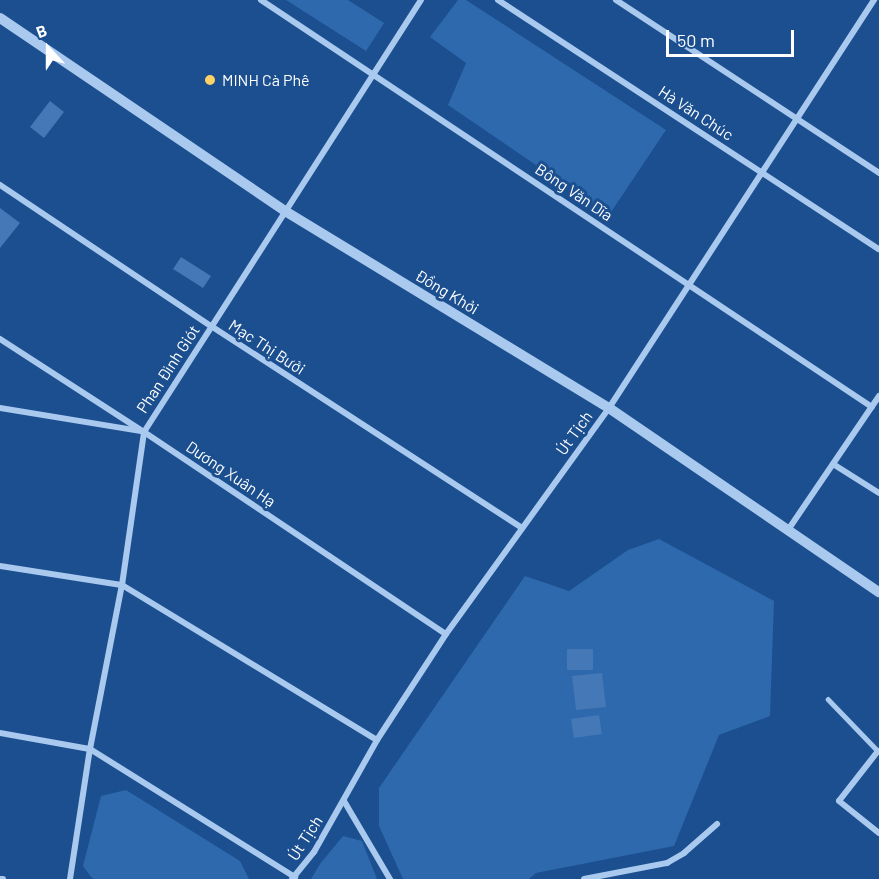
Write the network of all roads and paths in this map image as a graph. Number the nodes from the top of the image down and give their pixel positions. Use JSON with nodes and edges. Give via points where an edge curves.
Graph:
{"nodes":[{"id":1,"x":261,"y":0,"type":"edge"},
{"id":2,"x":421,"y":0,"type":"edge"},
{"id":3,"x":498,"y":0,"type":"edge"},
{"id":4,"x":616,"y":0,"type":"edge"},
{"id":5,"x":874,"y":0,"type":"edge"},
{"id":6,"x":0,"y":18,"type":"edge"},
{"id":7,"x":373,"y":75,"type":"junction"},
{"id":8,"x":796,"y":120,"type":"junction"},
{"id":9,"x":760,"y":171,"type":"junction"},
{"id":10,"x":879,"y":173,"type":"edge"},
{"id":11,"x":0,"y":185,"type":"edge"},
{"id":12,"x":285,"y":210,"type":"junction"},
{"id":13,"x":879,"y":249,"type":"edge"},
{"id":14,"x":687,"y":284,"type":"junction"},
{"id":15,"x":211,"y":327,"type":"junction"},
{"id":16,"x":0,"y":339,"type":"edge"},
{"id":17,"x":879,"y":396,"type":"edge"},
{"id":18,"x":872,"y":407,"type":"junction"},
{"id":19,"x":0,"y":408,"type":"edge"},
{"id":20,"x":609,"y":408,"type":"junction"},
{"id":21,"x":144,"y":432,"type":"junction"},
{"id":22,"x":833,"y":464,"type":"junction"},
{"id":23,"x":879,"y":493,"type":"edge"},
{"id":24,"x":522,"y":528,"type":"junction"},
{"id":25,"x":788,"y":530,"type":"junction"},
{"id":26,"x":0,"y":566,"type":"edge"},
{"id":27,"x":122,"y":585,"type":"junction"},
{"id":28,"x":879,"y":592,"type":"edge"},
{"id":29,"x":446,"y":634,"type":"junction"},
{"id":30,"x":828,"y":699,"type":"dead end"},
{"id":31,"x":0,"y":733,"type":"edge"},
{"id":32,"x":377,"y":740,"type":"junction"},
{"id":33,"x":90,"y":749,"type":"junction"},
{"id":34,"x":878,"y":751,"type":"edge"},
{"id":35,"x":344,"y":801,"type":"junction"},
{"id":36,"x":717,"y":824,"type":"dead end"},
{"id":37,"x":879,"y":833,"type":"edge"},
{"id":38,"x":293,"y":878,"type":"edge"},
{"id":39,"x":70,"y":879,"type":"edge"},
{"id":40,"x":390,"y":879,"type":"edge"},
{"id":41,"x":584,"y":879,"type":"edge"}],
"edges":[{"from":1,"to":7,"type":"street","name":"Bông Văn Dĩa"},
{"from":2,"to":7,"type":"street","name":"Phan Đình Giót"},
{"from":3,"to":9,"type":"street","name":"Hà Văn Chúc"},
{"from":4,"to":8,"type":"street"},
{"from":5,"to":8,"type":"street","name":"Út Tịch"},
{"from":6,"to":12,"type":"street","name":"Đồng Khởi"},
{"from":7,"to":12,"type":"street","name":"Phan Đình Giót"},
{"from":7,"to":14,"type":"street","name":"Bông Văn Dĩa"},
{"from":8,"to":9,"type":"street","name":"Út Tịch"},
{"from":8,"to":10,"type":"street"},
{"from":9,"to":13,"type":"street","name":"Hà Văn Chúc"},
{"from":9,"to":14,"type":"street","name":"Út Tịch"},
{"from":11,"to":15,"type":"street","name":"Mạc Thị Bưởi"},
{"from":12,"to":15,"type":"street","name":"Phan Đình Giót"},
{"from":12,"to":20,"type":"street","name":"Đồng Khởi"},
{"from":14,"to":18,"type":"street","name":"Bông Văn Dĩa"},
{"from":14,"to":20,"type":"street","name":"Út Tịch"},
{"from":15,"to":21,"type":"street","name":"Phan Đình Giót"},
{"from":15,"to":24,"type":"street","name":"Mạc Thị Bưởi"},
{"from":16,"to":21,"type":"street","name":"Dương Xuân Hạ"},
{"from":17,"to":18,"type":"street"},
{"from":18,"to":22,"type":"street"},
{"from":19,"to":21,"type":"street"},
{"from":20,"to":24,"type":"street","name":"Út Tịch"},
{"from":20,"to":25,"type":"street","name":"Đồng Khởi"},
{"from":21,"to":27,"type":"street","name":"Phan Đình Giót"},
{"from":21,"to":29,"type":"street","name":"Dương Xuân Hạ"},
{"from":22,"to":23,"type":"street"},
{"from":22,"to":25,"type":"street"},
{"from":24,"to":29,"type":"street","name":"Út Tịch"},
{"from":25,"to":28,"type":"street","name":"Đồng Khởi"},
{"from":26,"to":27,"type":"street"},
{"from":27,"to":32,"type":"street"},
{"from":27,"to":33,"type":"street","name":"Phan Đình Giót"},
{"from":29,"to":32,"type":"street","name":"Út Tịch"},
{"from":30,"to":34,"type":"lane"},
{"from":31,"to":33,"type":"street"},
{"from":32,"to":35,"type":"street","name":"Út Tịch"},
{"from":33,"to":38,"type":"street"},
{"from":33,"to":39,"type":"street","name":"Phan Đình Giót"},
{"from":34,"to":37,"type":"street","via":[[839,801]]},
{"from":35,"to":38,"type":"street","name":"Út Tịch","via":[[314,852]]},
{"from":35,"to":40,"type":"street"},
{"from":36,"to":41,"type":"street","via":[[684,854],[667,863]]}]}
